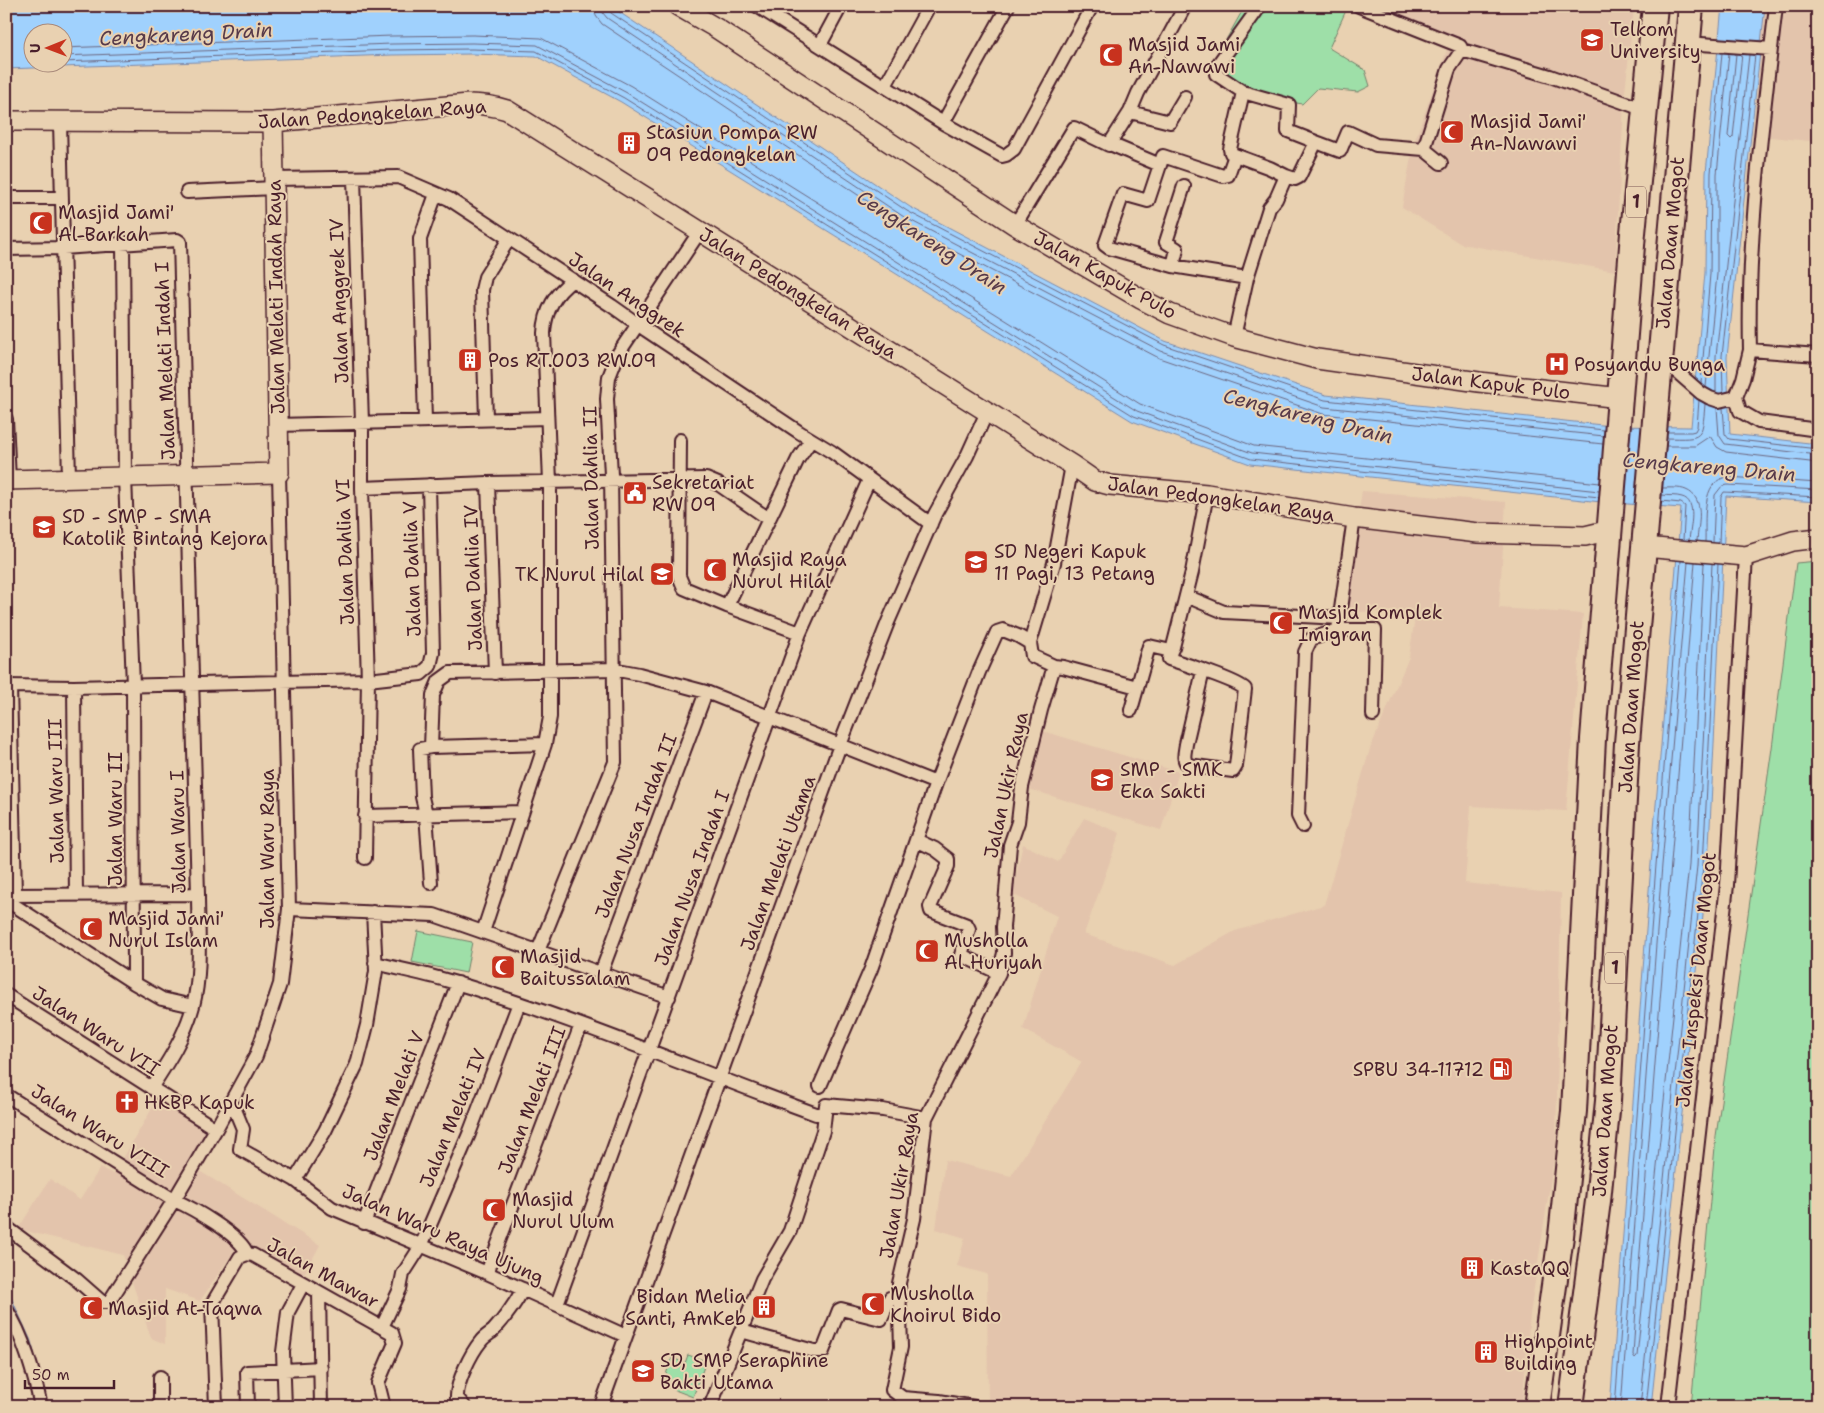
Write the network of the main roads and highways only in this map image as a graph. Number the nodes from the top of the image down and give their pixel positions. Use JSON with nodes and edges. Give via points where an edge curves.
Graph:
{"nodes":[{"id":1,"x":678,"y":6,"type":"edge"},
{"id":2,"x":1655,"y":6,"type":"edge"},
{"id":3,"x":1691,"y":6,"type":"edge"},
{"id":4,"x":6,"y":121,"type":"edge"},
{"id":5,"x":273,"y":122,"type":"junction"},
{"id":6,"x":1620,"y":398,"type":"junction"},
{"id":7,"x":8,"y":480,"type":"edge"},
{"id":8,"x":1610,"y":534,"type":"junction"},
{"id":9,"x":1645,"y":538,"type":"junction"},
{"id":10,"x":1818,"y":538,"type":"edge"},
{"id":11,"x":1537,"y":1407,"type":"edge"},
{"id":12,"x":1571,"y":1407,"type":"edge"}],
"edges":[{"from":1,"to":6,"type":"main road","name":"Jalan Kapuk Pulo","via":[[1015,224],[1156,307],[1199,325],[1339,363]]},
{"from":2,"to":6,"type":"highway","name":"Jalan Daan Mogot","number":"1"},
{"from":3,"to":9,"type":"highway","name":"Jalan Daan Mogot","number":"1","via":[[1697,44],[1661,358]]},
{"from":4,"to":5,"type":"main road","name":"Jalan Pedongkelan Raya"},
{"from":5,"to":7,"type":"main road","name":"Jalan Melati Indah Raya","via":[[279,472]]},
{"from":5,"to":8,"type":"main road","name":"Jalan Pedongkelan Raya","via":[[470,104],[507,110],[1095,481],[1478,533]]},
{"from":6,"to":8,"type":"highway","name":"Jalan Daan Mogot","number":"1"},
{"from":8,"to":11,"type":"highway","name":"Jalan Daan Mogot","number":"1","via":[[1593,739],[1572,1138]]},
{"from":9,"to":10,"type":"main road","via":[[1668,548],[1739,555]]},
{"from":9,"to":12,"type":"highway","name":"Jalan Daan Mogot","number":"1","via":[[1627,743],[1608,1101]]}]}
